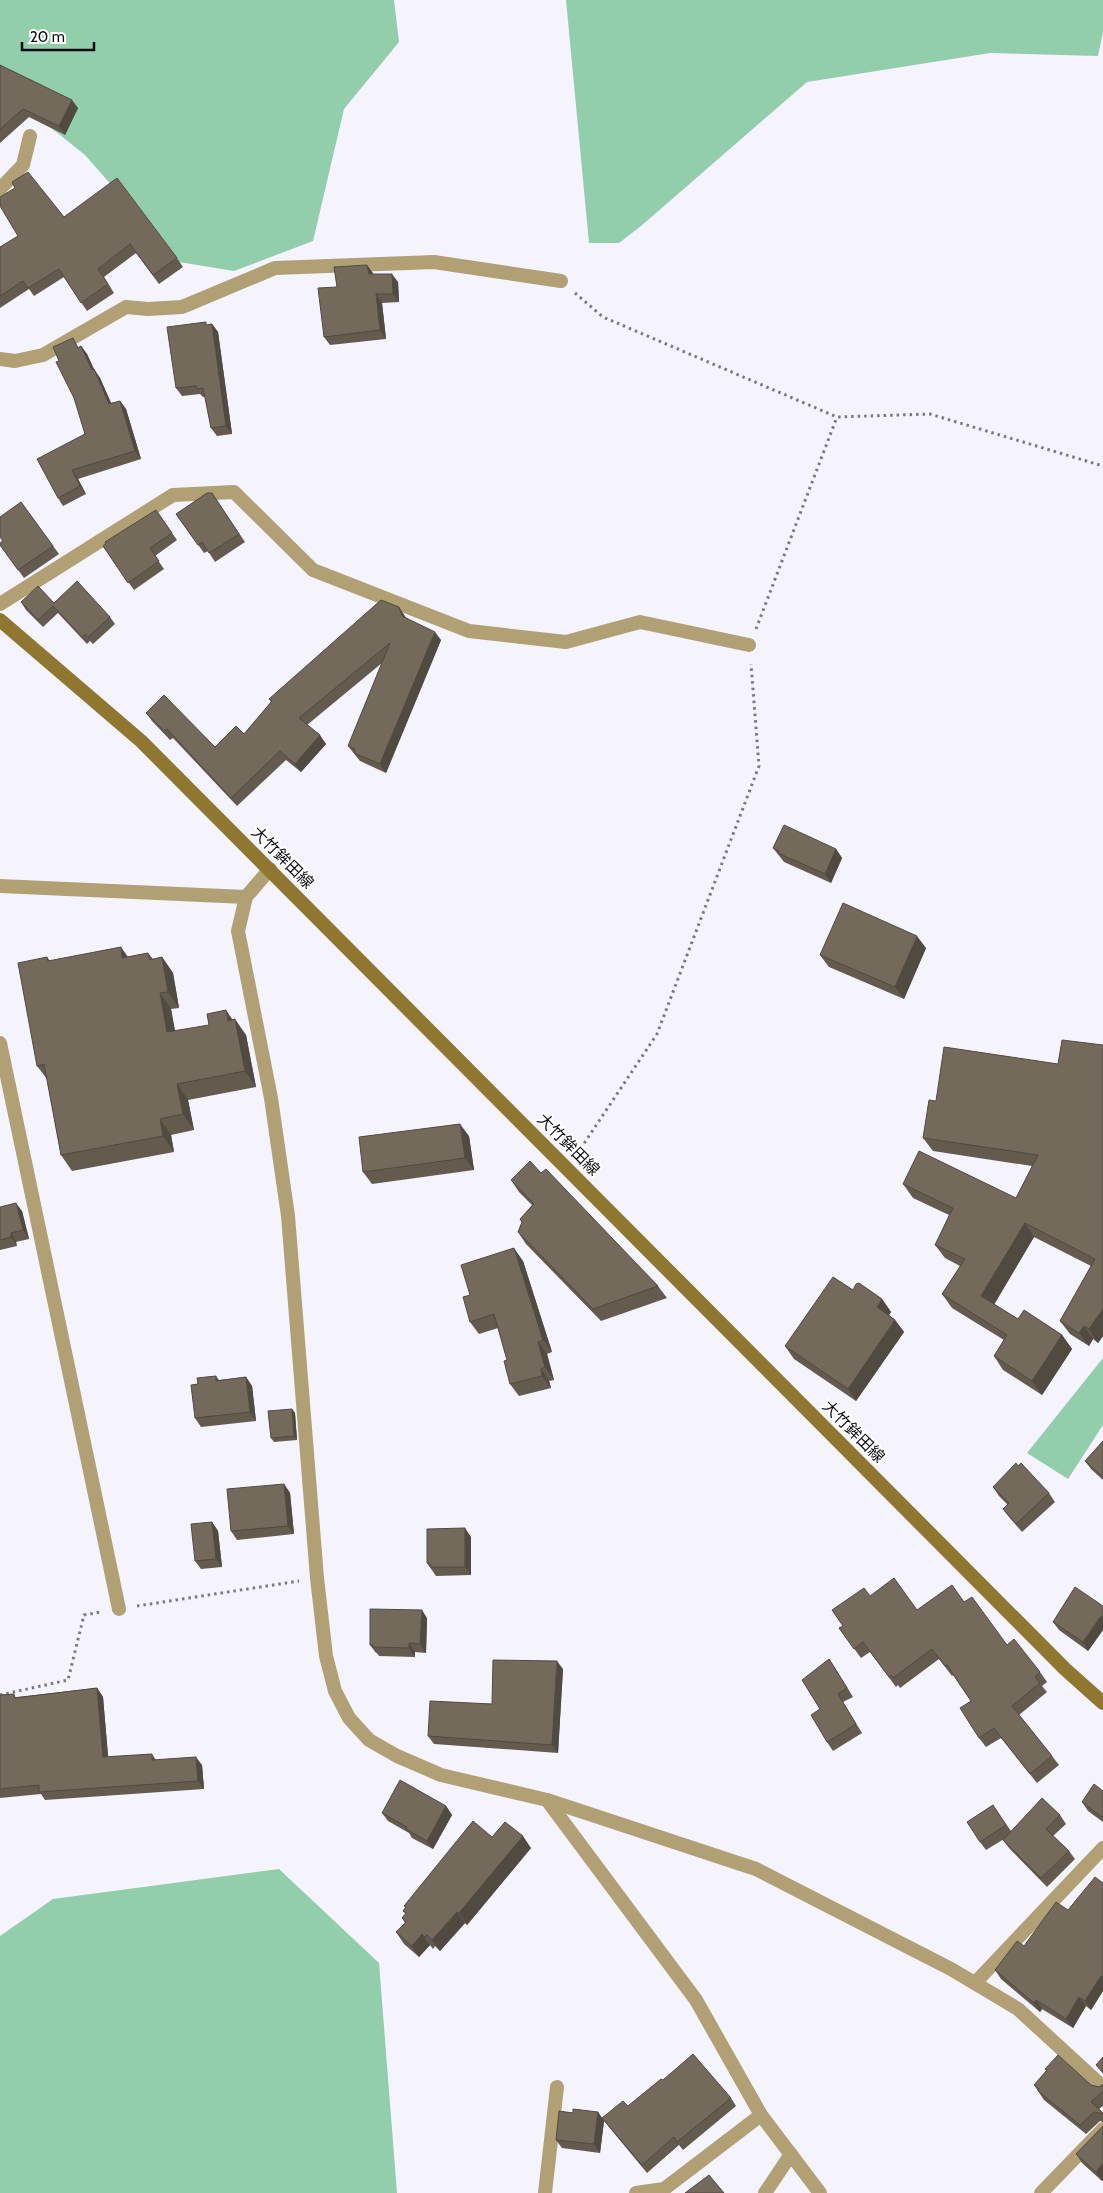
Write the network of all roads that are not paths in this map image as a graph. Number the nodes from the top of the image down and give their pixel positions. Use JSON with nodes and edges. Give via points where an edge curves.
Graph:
{"nodes":[{"id":1,"x":30,"y":136,"type":"dead end"},
{"id":2,"x":0,"y":189,"type":"edge"},
{"id":3,"x":561,"y":281,"type":"road end"},
{"id":4,"x":0,"y":359,"type":"edge"},
{"id":5,"x":2,"y":598,"type":"edge"},
{"id":6,"x":0,"y":620,"type":"edge"},
{"id":7,"x":749,"y":645,"type":"road end"},
{"id":8,"x":270,"y":869,"type":"junction"},
{"id":9,"x":1,"y":888,"type":"edge"},
{"id":10,"x":246,"y":897,"type":"junction"},
{"id":11,"x":0,"y":1043,"type":"edge"},
{"id":12,"x":119,"y":1609,"type":"road end"},
{"id":13,"x":1103,"y":1703,"type":"edge"},
{"id":14,"x":547,"y":1800,"type":"junction"},
{"id":15,"x":1103,"y":1848,"type":"edge"},
{"id":16,"x":975,"y":1983,"type":"junction"},
{"id":17,"x":557,"y":2087,"type":"dead end"},
{"id":18,"x":1103,"y":2087,"type":"edge"},
{"id":19,"x":762,"y":2115,"type":"junction"},
{"id":20,"x":1103,"y":2129,"type":"edge"},
{"id":21,"x":791,"y":2154,"type":"junction"},
{"id":22,"x":545,"y":2193,"type":"edge"},
{"id":23,"x":636,"y":2193,"type":"edge"},
{"id":24,"x":766,"y":2193,"type":"edge"},
{"id":25,"x":820,"y":2193,"type":"edge"},
{"id":26,"x":1041,"y":2193,"type":"edge"}],
"edges":[{"from":1,"to":2,"type":"street","via":[[23,166]]},
{"from":3,"to":4,"type":"street","via":[[434,262],[275,268],[182,307],[126,307],[43,355],[15,361]]},
{"from":5,"to":7,"type":"street","via":[[173,495],[234,492],[313,570],[468,631],[566,642],[640,622]]},
{"from":6,"to":8,"type":"main road","name":"大竹鉾田線","via":[[141,741]]},
{"from":8,"to":10,"type":"street"},
{"from":8,"to":13,"type":"main road","name":"大竹鉾田線","via":[[1065,1669]]},
{"from":9,"to":10,"type":"street"},
{"from":10,"to":14,"type":"street","via":[[238,931],[271,1098],[288,1216],[317,1578],[326,1656],[335,1691],[349,1718],[369,1740],[397,1756],[441,1775]]},
{"from":11,"to":12,"type":"street"},
{"from":14,"to":16,"type":"street","via":[[756,1869]]},
{"from":14,"to":19,"type":"street","via":[[696,2000]]},
{"from":15,"to":16,"type":"street"},
{"from":16,"to":18,"type":"street","via":[[1018,2009]]},
{"from":17,"to":22,"type":"street"},
{"from":19,"to":21,"type":"street"},
{"from":19,"to":23,"type":"street","via":[[664,2189]]},
{"from":20,"to":26,"type":"street"},
{"from":21,"to":24,"type":"street"},
{"from":21,"to":25,"type":"street"}]}
